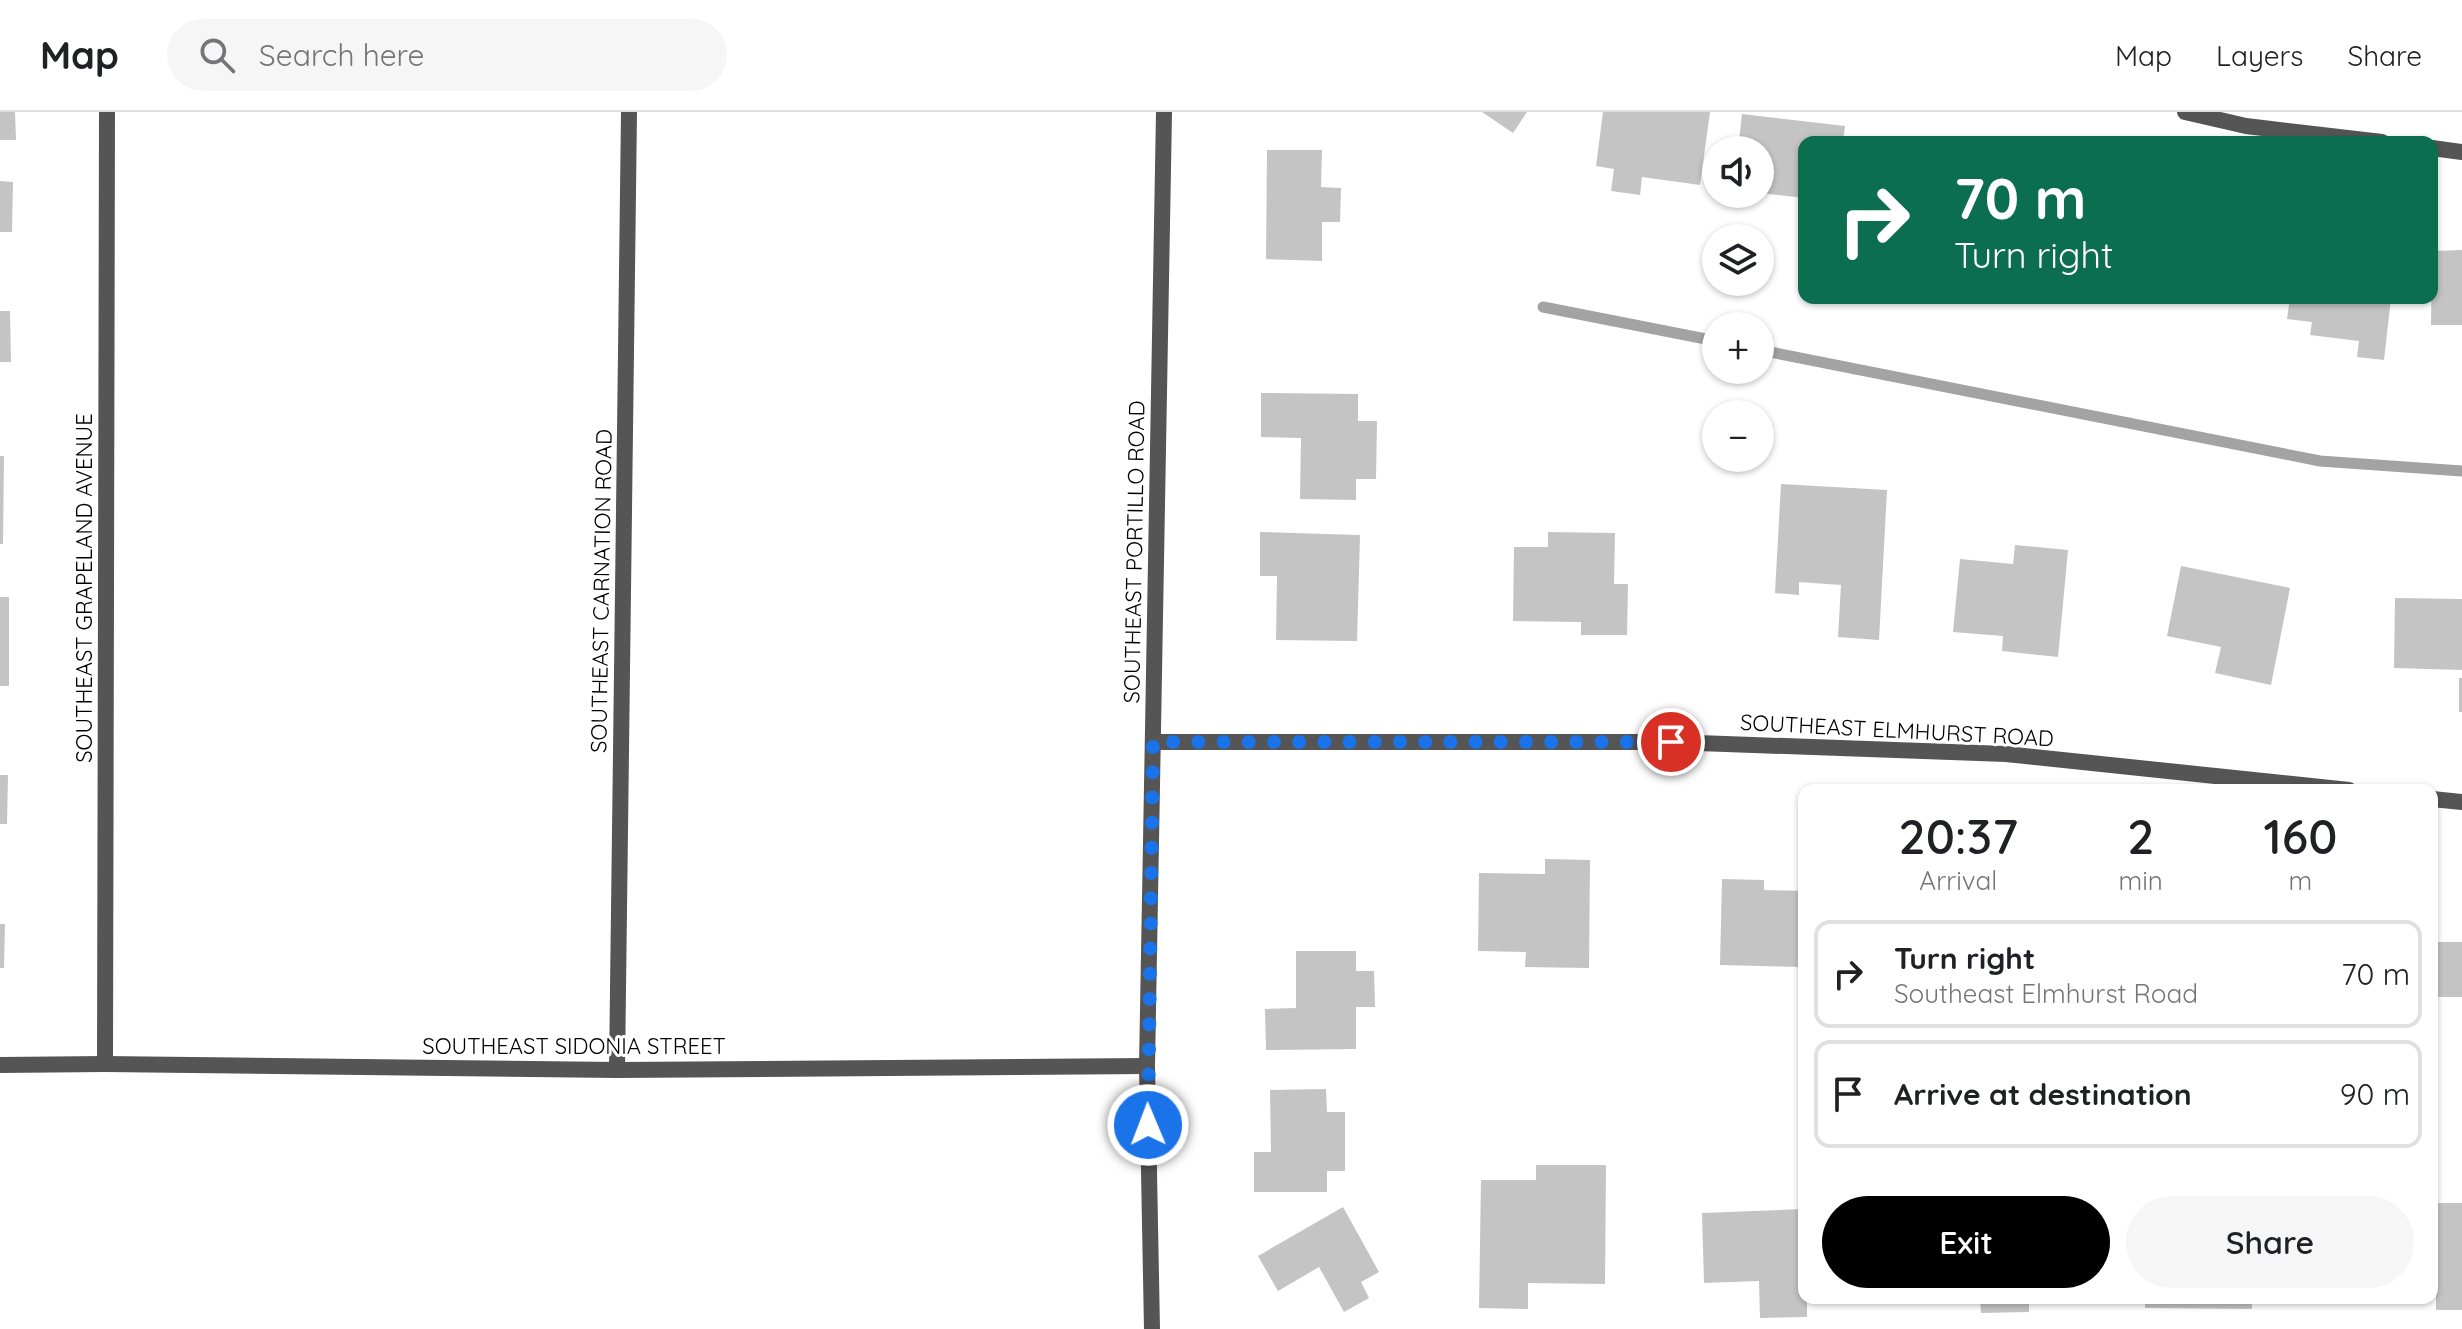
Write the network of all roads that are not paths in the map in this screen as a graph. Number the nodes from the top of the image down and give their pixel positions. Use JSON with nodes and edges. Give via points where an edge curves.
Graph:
{"nodes":[{"id":1,"x":107,"y":112,"type":"edge"},
{"id":2,"x":629,"y":112,"type":"edge"},
{"id":3,"x":1164,"y":112,"type":"edge"},
{"id":4,"x":2185,"y":112,"type":"edge"},
{"id":5,"x":2331,"y":136,"type":"edge"},
{"id":6,"x":2438,"y":149,"type":"edge"},
{"id":7,"x":2462,"y":152,"type":"edge"},
{"id":8,"x":1153,"y":742,"type":"junction"},
{"id":9,"x":2292,"y":784,"type":"edge"},
{"id":10,"x":2438,"y":800,"type":"edge"},
{"id":11,"x":2462,"y":802,"type":"edge"},
{"id":12,"x":105,"y":1064,"type":"junction"},
{"id":13,"x":0,"y":1065,"type":"edge"},
{"id":14,"x":1147,"y":1066,"type":"junction"},
{"id":15,"x":617,"y":1070,"type":"junction"},
{"id":16,"x":1152,"y":1329,"type":"edge"}],
"edges":[{"from":1,"to":12,"type":"street","name":"SOUTHEAST GRAPELAND AVENUE"},
{"from":2,"to":15,"type":"street","name":"SOUTHEAST CARNATION ROAD"},
{"from":3,"to":8,"type":"street","name":"SOUTHEAST PORTILLO ROAD"},
{"from":4,"to":5,"type":"street"},
{"from":6,"to":7,"type":"street"},
{"from":8,"to":9,"type":"street","name":"SOUTHEAST ELMHURST ROAD","via":[[1671,742],[2006,754]]},
{"from":8,"to":14,"type":"street","name":"SOUTHEAST PORTILLO ROAD"},
{"from":10,"to":11,"type":"street"},
{"from":12,"to":13,"type":"street","name":"SOUTHEAST SIDONIA STREET"},
{"from":12,"to":15,"type":"street","name":"SOUTHEAST SIDONIA STREET"},
{"from":14,"to":15,"type":"street","name":"SOUTHEAST SIDONIA STREET"},
{"from":14,"to":16,"type":"street","name":"SOUTHEAST PORTILLO ROAD"}]}
